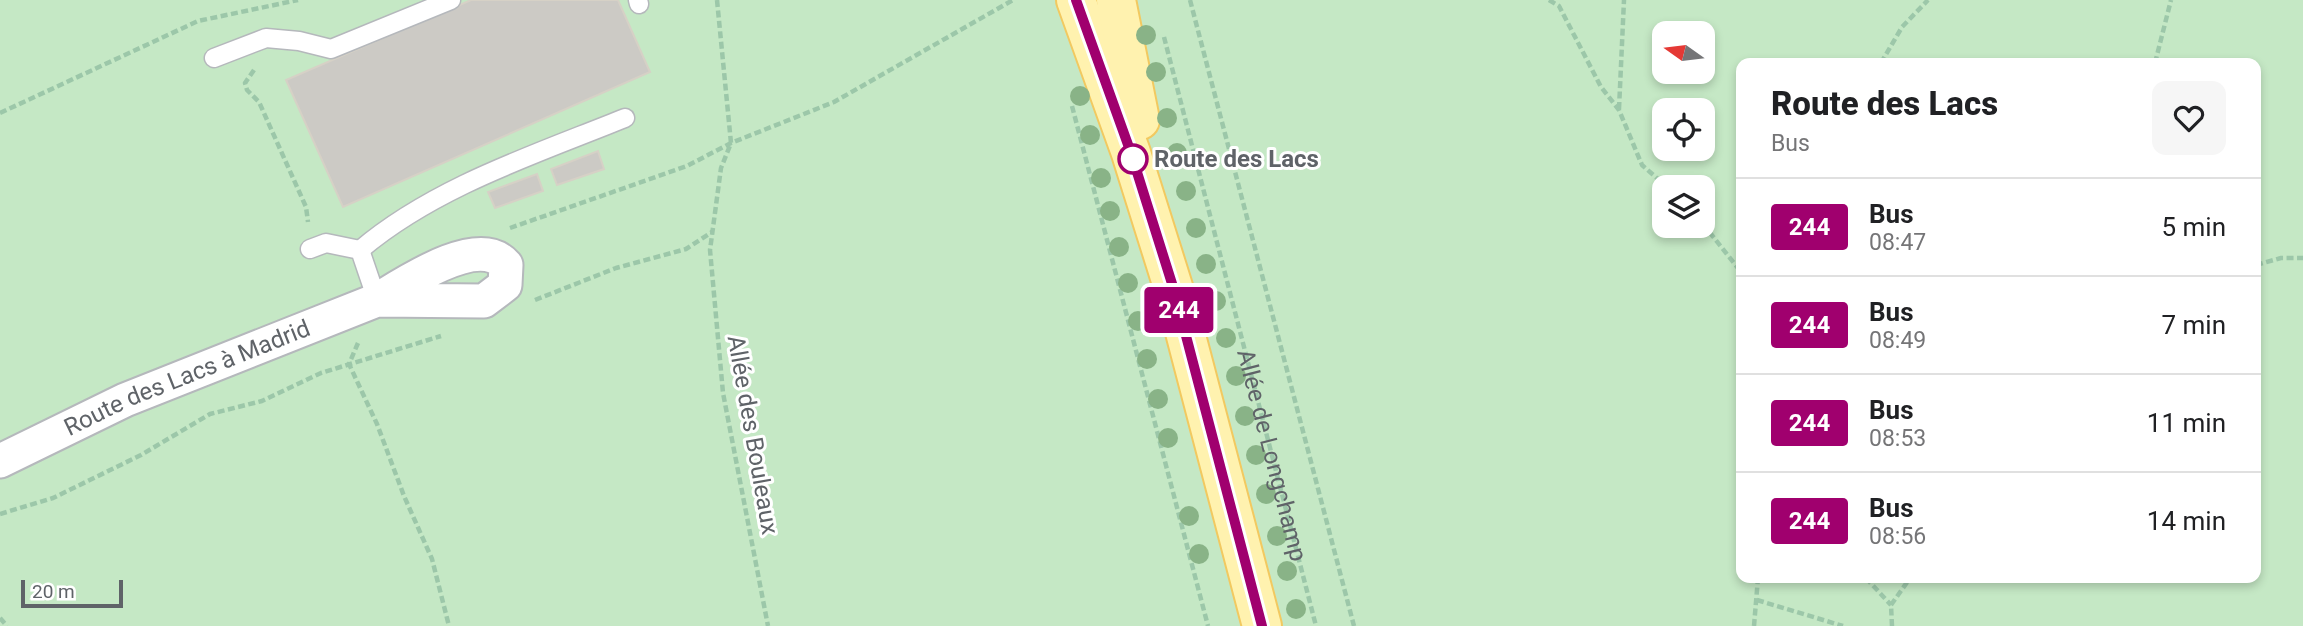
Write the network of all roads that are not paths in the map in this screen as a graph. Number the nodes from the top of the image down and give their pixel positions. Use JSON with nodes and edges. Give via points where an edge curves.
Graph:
{"nodes":[{"id":1,"x":451,"y":0,"type":"edge"},
{"id":2,"x":1076,"y":0,"type":"edge"},
{"id":3,"x":1116,"y":0,"type":"edge"},
{"id":4,"x":214,"y":58,"type":"dead end"},
{"id":5,"x":625,"y":118,"type":"dead end"},
{"id":6,"x":313,"y":247,"type":"road end"},
{"id":7,"x":360,"y":250,"type":"junction"},
{"id":8,"x":1174,"y":290,"type":"junction"},
{"id":9,"x":377,"y":300,"type":"junction"},
{"id":10,"x":0,"y":461,"type":"edge"},
{"id":11,"x":1262,"y":626,"type":"edge"}],
"edges":[{"from":1,"to":4,"type":"lane","via":[[331,49],[266,38]]},
{"from":2,"to":8,"type":"main road"},
{"from":3,"to":8,"type":"main road"},
{"from":5,"to":7,"type":"lane","via":[[459,189],[385,229]]},
{"from":6,"to":7,"type":"lane","via":[[326,243]]},
{"from":7,"to":9,"type":"lane"},
{"from":8,"to":11,"type":"main road"},
{"from":9,"to":9,"type":"street","name":"Route des Lacs à Madrid","via":[[484,301],[505,285],[506,265],[485,252],[460,258]]},
{"from":9,"to":10,"type":"street","name":"Route des Lacs à Madrid","via":[[125,400]]}]}
